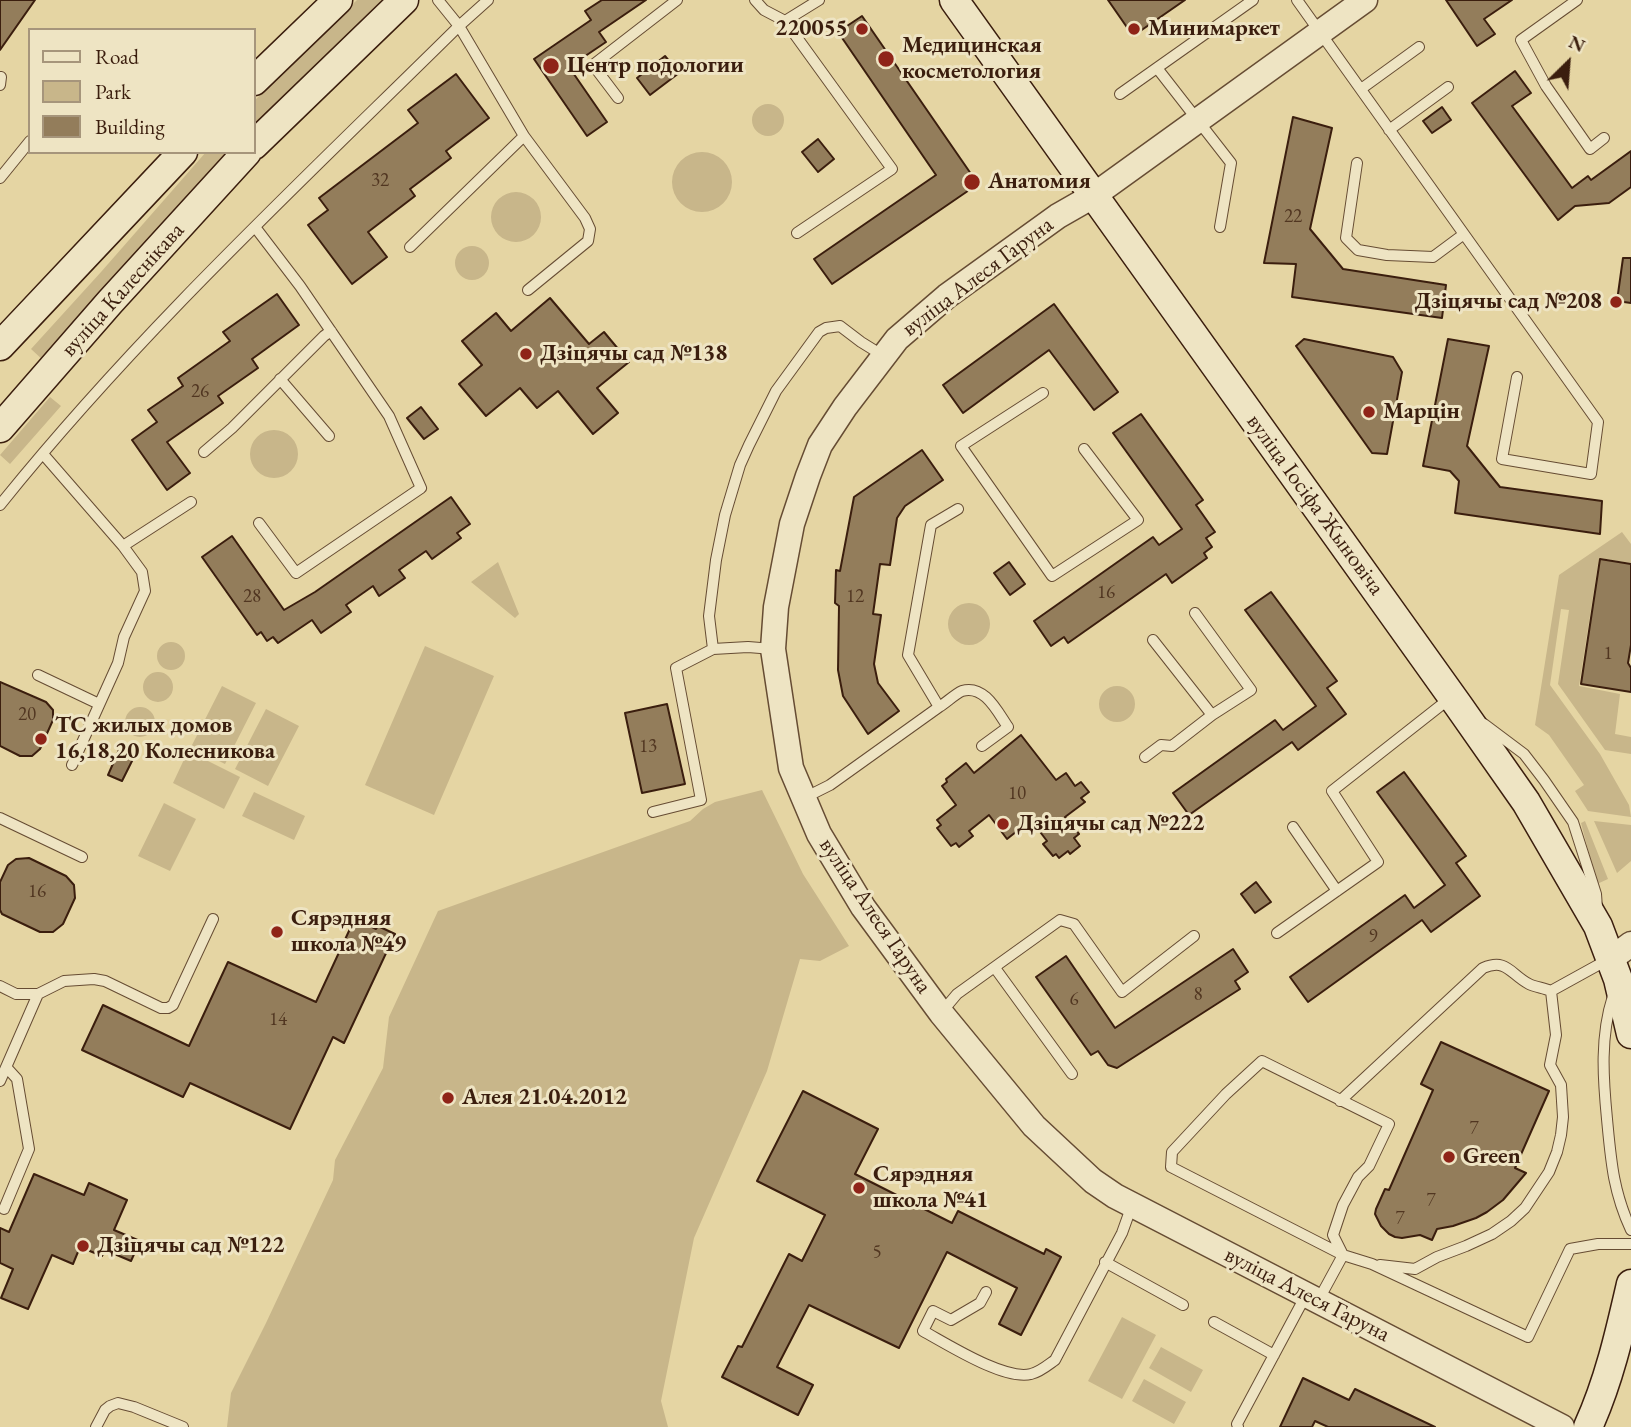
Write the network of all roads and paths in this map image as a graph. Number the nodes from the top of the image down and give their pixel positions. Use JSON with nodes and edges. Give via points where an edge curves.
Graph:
{"nodes":[{"id":1,"x":338,"y":0,"type":"edge"},
{"id":2,"x":404,"y":0,"type":"edge"},
{"id":3,"x":438,"y":0,"type":"edge"},
{"id":4,"x":488,"y":0,"type":"edge"},
{"id":5,"x":677,"y":0,"type":"edge"},
{"id":6,"x":755,"y":0,"type":"edge"},
{"id":7,"x":819,"y":0,"type":"edge"},
{"id":8,"x":954,"y":0,"type":"edge"},
{"id":9,"x":1253,"y":0,"type":"edge"},
{"id":10,"x":1297,"y":0,"type":"edge"},
{"id":11,"x":1365,"y":0,"type":"edge"},
{"id":12,"x":1577,"y":0,"type":"edge"},
{"id":13,"x":785,"y":21,"type":"junction"},
{"id":14,"x":459,"y":26,"type":"junction"},
{"id":15,"x":1320,"y":33,"type":"junction"},
{"id":16,"x":1419,"y":47,"type":"dead end"},
{"id":17,"x":1157,"y":68,"type":"junction"},
{"id":18,"x":256,"y":79,"type":"edge"},
{"id":19,"x":1448,"y":87,"type":"dead end"},
{"id":20,"x":1361,"y":89,"type":"junction"},
{"id":21,"x":1120,"y":94,"type":"dead end"},
{"id":22,"x":618,"y":97,"type":"dead end"},
{"id":23,"x":1198,"y":120,"type":"junction"},
{"id":24,"x":1389,"y":130,"type":"junction"},
{"id":25,"x":524,"y":136,"type":"junction"},
{"id":26,"x":1604,"y":138,"type":"dead end"},
{"id":27,"x":28,"y":143,"type":"edge"},
{"id":28,"x":256,"y":143,"type":"edge"},
{"id":29,"x":181,"y":154,"type":"edge"},
{"id":30,"x":245,"y":154,"type":"edge"},
{"id":31,"x":1357,"y":163,"type":"dead end"},
{"id":32,"x":0,"y":178,"type":"edge"},
{"id":33,"x":1093,"y":196,"type":"junction"},
{"id":34,"x":255,"y":227,"type":"junction"},
{"id":35,"x":1220,"y":227,"type":"dead end"},
{"id":36,"x":797,"y":233,"type":"dead end"},
{"id":37,"x":1464,"y":234,"type":"junction"},
{"id":38,"x":410,"y":247,"type":"dead end"},
{"id":39,"x":528,"y":290,"type":"dead end"},
{"id":40,"x":331,"y":331,"type":"junction"},
{"id":41,"x":0,"y":346,"type":"edge"},
{"id":42,"x":883,"y":356,"type":"junction"},
{"id":43,"x":1517,"y":377,"type":"dead end"},
{"id":44,"x":281,"y":379,"type":"junction"},
{"id":45,"x":1043,"y":393,"type":"dead end"},
{"id":46,"x":4,"y":415,"type":"edge"},
{"id":47,"x":329,"y":436,"type":"dead end"},
{"id":48,"x":1084,"y":449,"type":"dead end"},
{"id":49,"x":204,"y":452,"type":"dead end"},
{"id":50,"x":43,"y":454,"type":"junction"},
{"id":51,"x":191,"y":502,"type":"dead end"},
{"id":52,"x":0,"y":505,"type":"edge"},
{"id":53,"x":958,"y":509,"type":"dead end"},
{"id":54,"x":259,"y":523,"type":"dead end"},
{"id":55,"x":123,"y":546,"type":"junction"},
{"id":56,"x":1195,"y":613,"type":"dead end"},
{"id":57,"x":1153,"y":640,"type":"dead end"},
{"id":58,"x":713,"y":649,"type":"junction"},
{"id":59,"x":773,"y":649,"type":"junction"},
{"id":60,"x":38,"y":675,"type":"dead end"},
{"id":61,"x":1455,"y":701,"type":"junction"},
{"id":62,"x":99,"y":704,"type":"junction"},
{"id":63,"x":939,"y":707,"type":"junction"},
{"id":64,"x":1212,"y":715,"type":"junction"},
{"id":65,"x":982,"y":746,"type":"dead end"},
{"id":66,"x":1145,"y":757,"type":"dead end"},
{"id":67,"x":72,"y":765,"type":"dead end"},
{"id":68,"x":804,"y":798,"type":"junction"},
{"id":69,"x":653,"y":812,"type":"dead end"},
{"id":70,"x":0,"y":818,"type":"edge"},
{"id":71,"x":1293,"y":827,"type":"dead end"},
{"id":72,"x":82,"y":857,"type":"dead end"},
{"id":73,"x":1337,"y":891,"type":"junction"},
{"id":74,"x":213,"y":919,"type":"dead end"},
{"id":75,"x":1277,"y":933,"type":"dead end"},
{"id":76,"x":1194,"y":936,"type":"dead end"},
{"id":77,"x":1620,"y":960,"type":"edge"},
{"id":78,"x":995,"y":968,"type":"junction"},
{"id":79,"x":0,"y":986,"type":"edge"},
{"id":80,"x":1551,"y":990,"type":"junction"},
{"id":81,"x":38,"y":994,"type":"junction"},
{"id":82,"x":941,"y":1013,"type":"junction"},
{"id":83,"x":1631,"y":1034,"type":"edge"},
{"id":84,"x":7,"y":1068,"type":"junction"},
{"id":85,"x":1072,"y":1074,"type":"dead end"},
{"id":86,"x":0,"y":1081,"type":"edge"},
{"id":87,"x":1340,"y":1101,"type":"junction"},
{"id":88,"x":1133,"y":1205,"type":"junction"},
{"id":89,"x":4,"y":1209,"type":"dead end"},
{"id":90,"x":1631,"y":1230,"type":"edge"},
{"id":91,"x":1631,"y":1244,"type":"edge"},
{"id":92,"x":1343,"y":1255,"type":"junction"},
{"id":93,"x":1105,"y":1262,"type":"junction"},
{"id":94,"x":1372,"y":1264,"type":"junction"},
{"id":95,"x":1631,"y":1284,"type":"edge"},
{"id":96,"x":986,"y":1292,"type":"dead end"},
{"id":97,"x":1312,"y":1298,"type":"junction"},
{"id":98,"x":1183,"y":1305,"type":"dead end"},
{"id":99,"x":1214,"y":1322,"type":"dead end"},
{"id":100,"x":1274,"y":1355,"type":"junction"},
{"id":101,"x":96,"y":1427,"type":"edge"},
{"id":102,"x":183,"y":1427,"type":"edge"},
{"id":103,"x":1238,"y":1427,"type":"edge"},
{"id":104,"x":1562,"y":1427,"type":"edge"},
{"id":105,"x":1588,"y":1427,"type":"edge"}],
"edges":[{"from":1,"to":18,"type":"main road"},
{"from":2,"to":28,"type":"main road"},
{"from":3,"to":14,"type":"lane"},
{"from":4,"to":14,"type":"lane"},
{"from":5,"to":22,"type":"lane","via":[[593,65]]},
{"from":6,"to":13,"type":"lane"},
{"from":7,"to":13,"type":"lane"},
{"from":8,"to":33,"type":"main road","name":"вуліца Іосіфа Жыновіча"},
{"from":9,"to":17,"type":"lane"},
{"from":10,"to":15,"type":"lane"},
{"from":11,"to":15,"type":"street","name":"вуліца Алеся Гаруна"},
{"from":12,"to":26,"type":"lane","via":[[1521,40],[1590,149]]},
{"from":13,"to":36,"type":"lane","via":[[892,169]]},
{"from":14,"to":25,"type":"lane"},
{"from":14,"to":34,"type":"lane"},
{"from":15,"to":20,"type":"lane"},
{"from":15,"to":23,"type":"street","name":"вуліца Алеся Гаруна"},
{"from":16,"to":20,"type":"lane"},
{"from":17,"to":21,"type":"lane"},
{"from":17,"to":23,"type":"lane"},
{"from":19,"to":24,"type":"lane"},
{"from":20,"to":24,"type":"lane"},
{"from":23,"to":33,"type":"street","name":"вуліца Алеся Гаруна"},
{"from":23,"to":35,"type":"lane","via":[[1231,163]]},
{"from":24,"to":37,"type":"lane"},
{"from":25,"to":38,"type":"lane"},
{"from":25,"to":39,"type":"lane","via":[[590,229],[588,241]]},
{"from":27,"to":32,"type":"lane"},
{"from":29,"to":41,"type":"main road"},
{"from":30,"to":46,"type":"main road","name":"вуліца Калеснікава"},
{"from":31,"to":37,"type":"lane","via":[[1346,238],[1357,250],[1433,257]]},
{"from":33,"to":42,"type":"street","name":"вуліца Алеся Гаруна","via":[[947,296]]},
{"from":33,"to":61,"type":"main road","name":"вуліца Іосіфа Жыновіча"},
{"from":34,"to":40,"type":"lane"},
{"from":34,"to":50,"type":"lane","via":[[164,317]]},
{"from":37,"to":43,"type":"lane","via":[[1598,422],[1591,474],[1502,459]]},
{"from":40,"to":44,"type":"lane"},
{"from":40,"to":54,"type":"lane","via":[[389,416],[421,488],[296,573]]},
{"from":42,"to":58,"type":"lane","via":[[840,326],[826,328],[776,391],[740,465],[724,515],[709,616]]},
{"from":42,"to":59,"type":"street","name":"вуліца Алеся Гаруна","via":[[820,445],[808,476],[792,524]]},
{"from":44,"to":47,"type":"lane"},
{"from":44,"to":49,"type":"lane"},
{"from":45,"to":48,"type":"lane","via":[[961,446],[1052,576],[1138,520]]},
{"from":50,"to":52,"type":"lane"},
{"from":50,"to":55,"type":"lane"},
{"from":51,"to":55,"type":"lane"},
{"from":53,"to":63,"type":"lane","via":[[932,525],[908,655]]},
{"from":55,"to":62,"type":"lane","via":[[142,572],[145,592]]},
{"from":56,"to":64,"type":"lane","via":[[1251,690]]},
{"from":57,"to":64,"type":"lane"},
{"from":58,"to":59,"type":"lane"},
{"from":58,"to":69,"type":"lane","via":[[676,668],[701,800]]},
{"from":59,"to":68,"type":"street","name":"вуліца Алеся Гаруна","via":[[791,768]]},
{"from":60,"to":62,"type":"lane"},
{"from":61,"to":73,"type":"lane","via":[[1332,792],[1378,862]]},
{"from":61,"to":77,"type":"main road","name":"вуліца Іосіфа Жыновіча","via":[[1526,803]]},
{"from":62,"to":67,"type":"lane"},
{"from":63,"to":65,"type":"lane","via":[[962,691],[985,696],[1007,727]]},
{"from":63,"to":68,"type":"lane","via":[[830,785]]},
{"from":64,"to":66,"type":"lane","via":[[1172,746],[1161,745]]},
{"from":68,"to":82,"type":"street","name":"вуліца Алеся Гаруна","via":[[819,834],[863,906]]},
{"from":70,"to":72,"type":"lane"},
{"from":71,"to":73,"type":"lane"},
{"from":73,"to":75,"type":"lane"},
{"from":74,"to":81,"type":"lane","via":[[173,1006],[161,1007],[94,979],[64,981]]},
{"from":76,"to":78,"type":"lane","via":[[1122,992],[1074,924],[1060,920]]},
{"from":77,"to":80,"type":"lane"},
{"from":77,"to":83,"type":"main road","name":"вуліца Іосіфа Жыновіча"},
{"from":77,"to":90,"type":"lane","via":[[1606,1020],[1603,1076],[1612,1175]]},
{"from":78,"to":82,"type":"lane","via":[[957,994]]},
{"from":78,"to":85,"type":"lane"},
{"from":79,"to":81,"type":"lane","via":[[16,994]]},
{"from":80,"to":87,"type":"lane","via":[[1529,984],[1506,967],[1483,968]]},
{"from":80,"to":94,"type":"lane","via":[[1556,1035],[1550,1065],[1561,1085],[1563,1117],[1557,1152],[1538,1190],[1525,1208],[1492,1234],[1415,1269]]},
{"from":81,"to":84,"type":"lane"},
{"from":82,"to":88,"type":"street","name":"вуліца Алеся Гаруна","via":[[1034,1126],[1093,1181]]},
{"from":84,"to":86,"type":"lane"},
{"from":84,"to":89,"type":"lane","via":[[17,1079],[29,1149]]},
{"from":87,"to":92,"type":"lane","via":[[1389,1124],[1343,1205],[1333,1235]]},
{"from":87,"to":92,"type":"lane","via":[[1262,1061],[1172,1152],[1171,1167]]},
{"from":88,"to":93,"type":"lane"},
{"from":88,"to":97,"type":"street","name":"вуліца Алеся Гаруна"},
{"from":91,"to":94,"type":"lane","via":[[1570,1249],[1528,1337]]},
{"from":92,"to":94,"type":"lane"},
{"from":92,"to":97,"type":"lane"},
{"from":93,"to":96,"type":"lane","via":[[1055,1360],[1034,1374],[1006,1373],[923,1331],[933,1311],[950,1320],[980,1303]]},
{"from":93,"to":98,"type":"lane"},
{"from":95,"to":105,"type":"main road","via":[[1615,1350]]},
{"from":97,"to":100,"type":"lane"},
{"from":97,"to":104,"type":"street","name":"вуліца Алеся Гаруна"},
{"from":99,"to":100,"type":"lane"},
{"from":100,"to":103,"type":"lane"},
{"from":101,"to":102,"type":"lane","via":[[105,1410],[118,1403]]}]}
